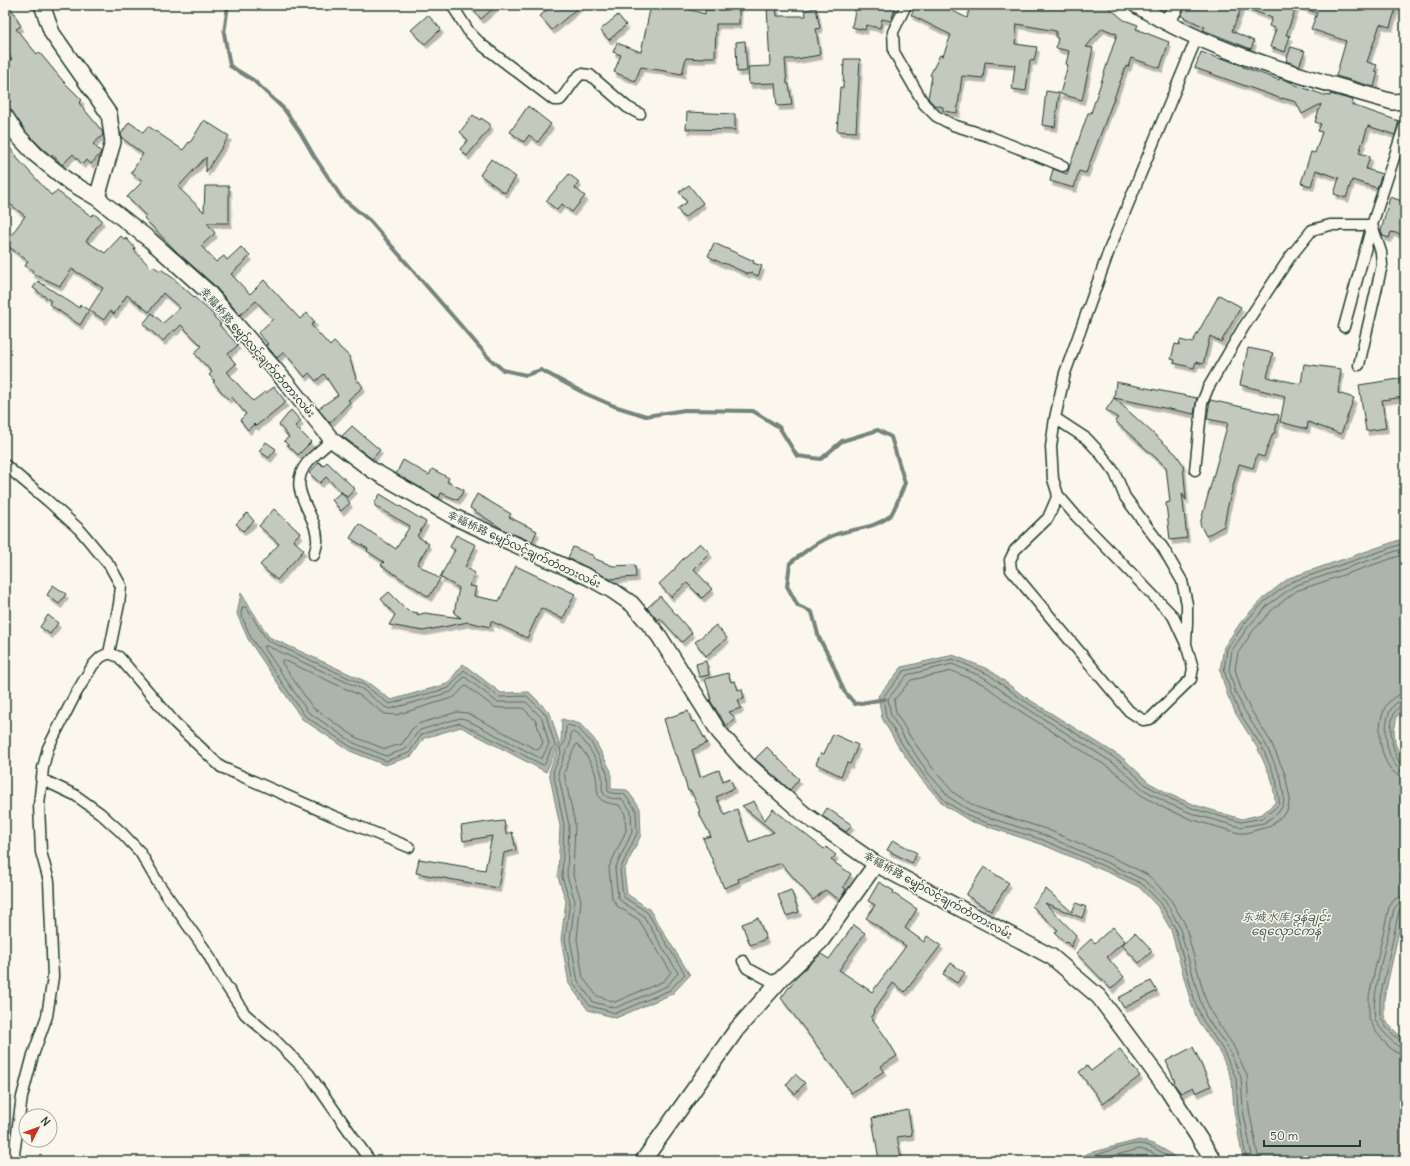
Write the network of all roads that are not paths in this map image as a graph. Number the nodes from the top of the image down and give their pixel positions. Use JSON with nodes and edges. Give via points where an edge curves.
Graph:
{"nodes":[{"id":1,"x":42,"y":5,"type":"edge"},
{"id":2,"x":452,"y":5,"type":"edge"},
{"id":3,"x":906,"y":5,"type":"edge"},
{"id":4,"x":1136,"y":5,"type":"edge"},
{"id":5,"x":1177,"y":5,"type":"edge"},
{"id":6,"x":1168,"y":22,"type":"junction"},
{"id":7,"x":1197,"y":37,"type":"junction"},
{"id":8,"x":1405,"y":101,"type":"edge"},
{"id":9,"x":640,"y":114,"type":"dead end"},
{"id":10,"x":5,"y":116,"type":"edge"},
{"id":11,"x":1405,"y":124,"type":"edge"},
{"id":12,"x":1063,"y":166,"type":"dead end"},
{"id":13,"x":97,"y":198,"type":"junction"},
{"id":14,"x":1372,"y":226,"type":"junction"},
{"id":15,"x":1344,"y":327,"type":"dead end"},
{"id":16,"x":1359,"y":365,"type":"dead end"},
{"id":17,"x":1055,"y":418,"type":"junction"},
{"id":18,"x":332,"y":440,"type":"junction"},
{"id":19,"x":5,"y":465,"type":"edge"},
{"id":20,"x":1195,"y":470,"type":"dead end"},
{"id":21,"x":1058,"y":494,"type":"junction"},
{"id":22,"x":314,"y":555,"type":"dead end"},
{"id":23,"x":1186,"y":644,"type":"junction"},
{"id":24,"x":109,"y":653,"type":"junction"},
{"id":25,"x":41,"y":779,"type":"junction"},
{"id":26,"x":409,"y":847,"type":"dead end"},
{"id":27,"x":876,"y":864,"type":"junction"},
{"id":28,"x":743,"y":962,"type":"dead end"},
{"id":29,"x":782,"y":978,"type":"junction"},
{"id":30,"x":13,"y":1161,"type":"edge"},
{"id":31,"x":370,"y":1161,"type":"edge"},
{"id":32,"x":643,"y":1161,"type":"edge"},
{"id":33,"x":1214,"y":1161,"type":"edge"}],
"edges":[{"from":1,"to":13,"type":"main road","via":[[52,33],[109,114],[114,142]]},
{"from":2,"to":9,"type":"street","via":[[469,32],[482,45],[554,100],[560,100],[581,74],[590,75],[627,107]]},
{"from":3,"to":12,"type":"street","via":[[893,32],[894,52],[924,104],[936,116],[953,125]]},
{"from":4,"to":6,"type":"main road"},
{"from":5,"to":6,"type":"main road"},
{"from":6,"to":7,"type":"main road"},
{"from":7,"to":8,"type":"main road","via":[[1260,63],[1393,102]]},
{"from":7,"to":17,"type":"street","via":[[1110,248],[1065,373]]},
{"from":10,"to":13,"type":"main road","name":"幸福桥路 မျှော်လင့်ချက်တံတားလမ်း","via":[[19,137],[36,155],[68,181]]},
{"from":11,"to":14,"type":"street"},
{"from":13,"to":18,"type":"main road","name":"幸福桥路 မျှော်လင့်ချက်တံတားလမ်း","via":[[150,240],[207,291]]},
{"from":14,"to":15,"type":"street"},
{"from":14,"to":16,"type":"street","via":[[1381,252],[1382,265]]},
{"from":14,"to":20,"type":"street","via":[[1330,225],[1312,230],[1290,257],[1243,328],[1208,388],[1202,403]]},
{"from":17,"to":21,"type":"street","via":[[1051,447],[1053,479]]},
{"from":17,"to":23,"type":"street","via":[[1086,439],[1100,453],[1115,473],[1125,497],[1163,548],[1182,581],[1187,604]]},
{"from":18,"to":22,"type":"street","via":[[306,464],[299,479],[301,495],[317,539]]},
{"from":18,"to":27,"type":"main road","name":"幸福桥路 မျှော်လင့်ချက်တံတားလမ်း","via":[[372,470],[454,517],[588,577],[632,604],[659,636],[719,732],[747,764],[804,814]]},
{"from":19,"to":24,"type":"street","via":[[80,530],[118,579],[121,586],[119,604]]},
{"from":21,"to":23,"type":"street","via":[[1173,616]]},
{"from":21,"to":23,"type":"street","via":[[1048,518],[1015,550],[1010,560],[1011,570],[1129,711],[1143,720],[1150,718],[1191,680],[1193,668]]},
{"from":24,"to":25,"type":"street","via":[[93,665],[75,695],[48,748]]},
{"from":24,"to":26,"type":"street","via":[[119,657],[175,723],[222,767]]},
{"from":25,"to":30,"type":"street","via":[[38,805],[41,852],[49,881],[53,977],[47,1016],[22,1097]]},
{"from":25,"to":31,"type":"street","via":[[75,795],[100,813],[140,852],[245,1014],[309,1074]]},
{"from":27,"to":29,"type":"main road","via":[[821,941]]},
{"from":27,"to":33,"type":"main road","name":"幸福桥路 မျှော်လင့်ချက်တံတားလမ်း","via":[[1052,957],[1099,997],[1167,1089]]},
{"from":28,"to":29,"type":"street","via":[[747,968],[771,981]]},
{"from":29,"to":32,"type":"main road","via":[[737,1029]]}]}
